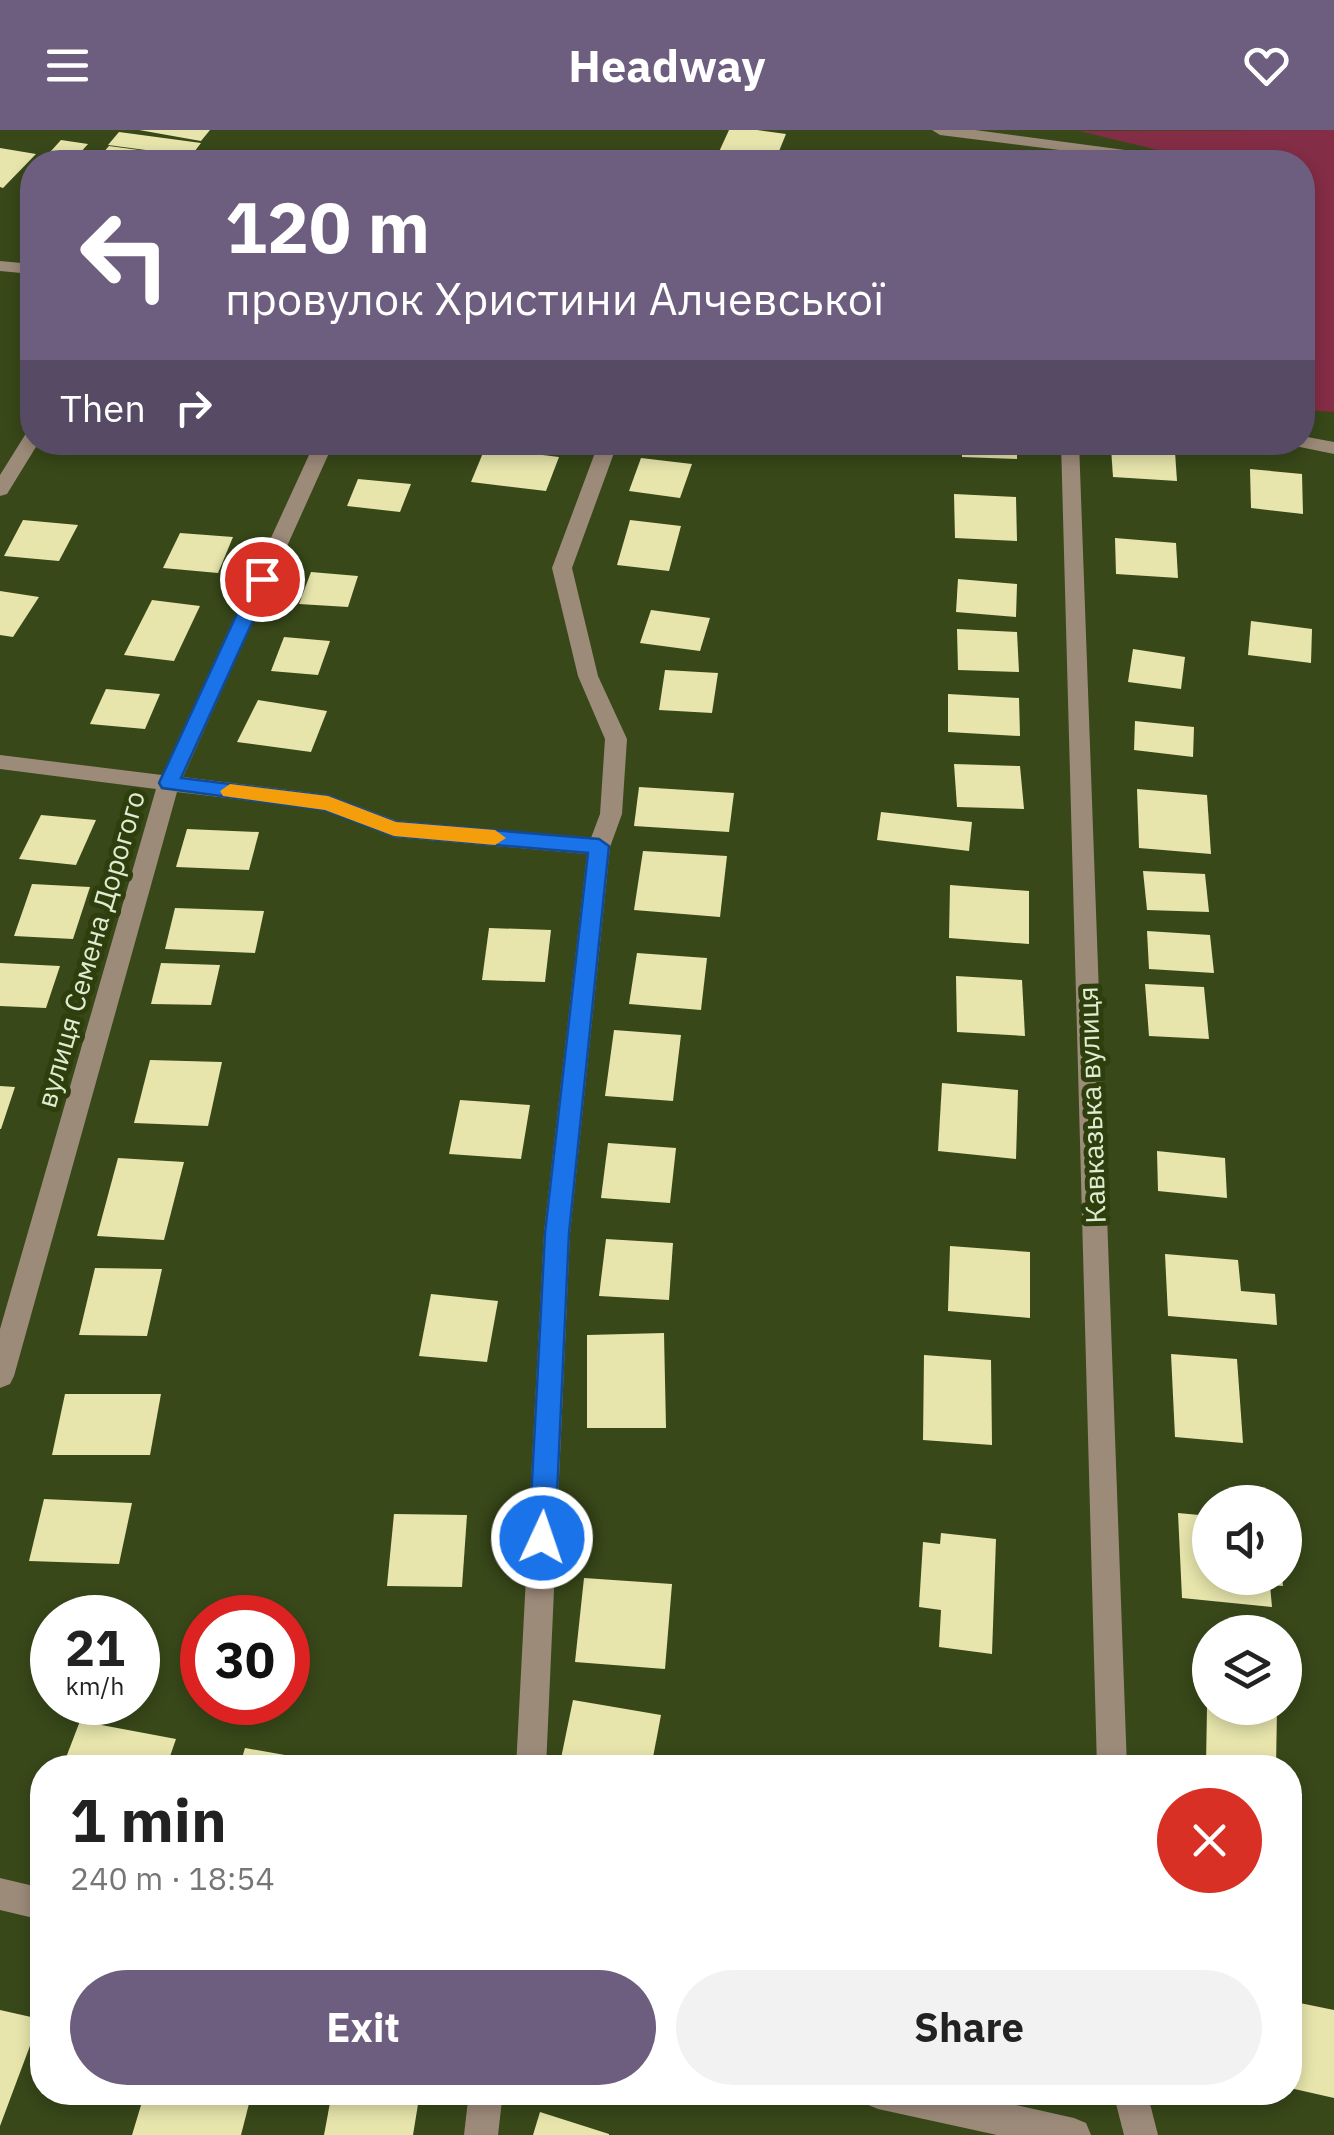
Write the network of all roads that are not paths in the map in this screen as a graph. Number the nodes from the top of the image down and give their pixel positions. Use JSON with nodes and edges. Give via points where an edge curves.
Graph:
{"nodes":[{"id":1,"x":940,"y":130,"type":"edge"},
{"id":2,"x":1075,"y":150,"type":"edge"},
{"id":3,"x":22,"y":455,"type":"edge"},
{"id":4,"x":319,"y":455,"type":"edge"},
{"id":5,"x":604,"y":455,"type":"edge"},
{"id":6,"x":1070,"y":455,"type":"edge"},
{"id":7,"x":0,"y":490,"type":"edge"},
{"id":8,"x":0,"y":762,"type":"edge"},
{"id":9,"x":169,"y":783,"type":"junction"},
{"id":10,"x":599,"y":846,"type":"junction"},
{"id":11,"x":0,"y":1376,"type":"edge"},
{"id":12,"x":532,"y":1755,"type":"edge"},
{"id":13,"x":1112,"y":1755,"type":"edge"},
{"id":14,"x":0,"y":1894,"type":"edge"},
{"id":15,"x":30,"y":1901,"type":"edge"},
{"id":16,"x":484,"y":2105,"type":"edge"},
{"id":17,"x":937,"y":2105,"type":"edge"},
{"id":18,"x":1133,"y":2105,"type":"edge"},
{"id":19,"x":481,"y":2135,"type":"edge"},
{"id":20,"x":1074,"y":2135,"type":"edge"},
{"id":21,"x":1141,"y":2135,"type":"edge"}],
"edges":[{"from":1,"to":2,"type":"street"},
{"from":3,"to":7,"type":"street"},
{"from":4,"to":9,"type":"street","name":"вулиця Семена Дорогого"},
{"from":5,"to":10,"type":"street","via":[[562,568],[588,676],[616,739],[611,814]]},
{"from":6,"to":13,"type":"street","name":"Кавказька вулиця"},
{"from":8,"to":9,"type":"street"},
{"from":9,"to":10,"type":"street","via":[[328,803],[394,829]]},
{"from":9,"to":11,"type":"street","name":"вулиця Семена Дорогого"},
{"from":10,"to":12,"type":"street","via":[[557,1233]]},
{"from":14,"to":15,"type":"street"},
{"from":16,"to":19,"type":"street"},
{"from":17,"to":20,"type":"street"},
{"from":18,"to":21,"type":"street"}]}
